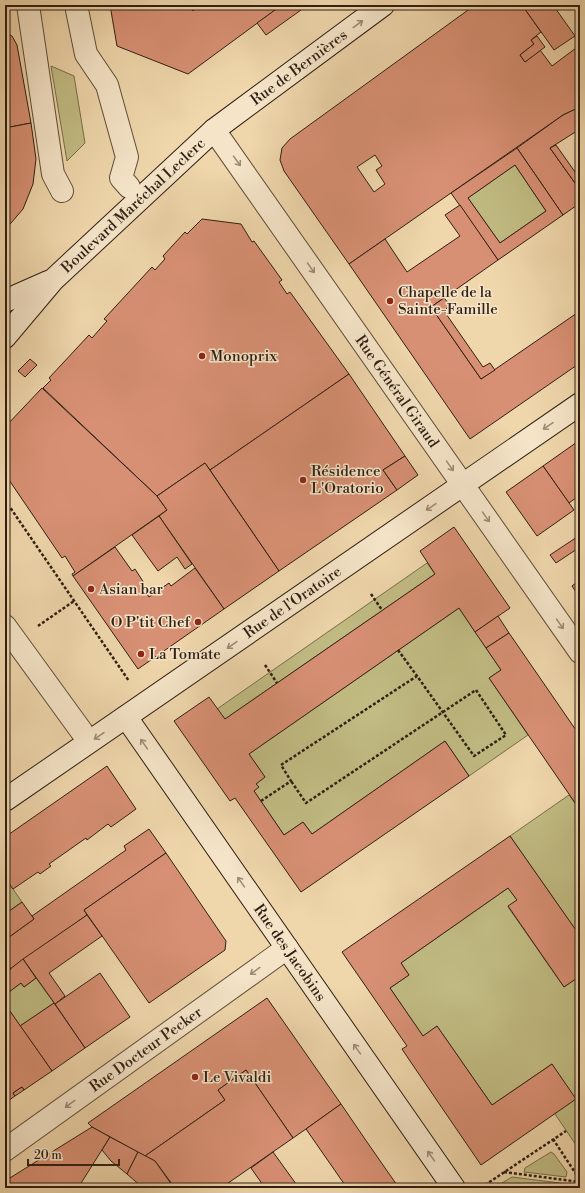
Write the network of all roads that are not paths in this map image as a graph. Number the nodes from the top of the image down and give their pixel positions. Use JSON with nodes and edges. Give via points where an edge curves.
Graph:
{"nodes":[{"id":1,"x":28,"y":5,"type":"edge"},
{"id":2,"x":76,"y":5,"type":"edge"},
{"id":3,"x":383,"y":5,"type":"edge"},
{"id":4,"x":214,"y":130,"type":"junction"},
{"id":5,"x":129,"y":187,"type":"dead end"},
{"id":6,"x":62,"y":190,"type":"dead end"},
{"id":7,"x":53,"y":280,"type":"junction"},
{"id":8,"x":5,"y":301,"type":"edge"},
{"id":9,"x":5,"y":337,"type":"edge"},
{"id":10,"x":580,"y":404,"type":"edge"},
{"id":11,"x":464,"y":485,"type":"junction"},
{"id":12,"x":5,"y":626,"type":"edge"},
{"id":13,"x":580,"y":652,"type":"edge"},
{"id":14,"x":126,"y":717,"type":"junction"},
{"id":15,"x":82,"y":732,"type":"dead end"},
{"id":16,"x":5,"y":800,"type":"edge"},
{"id":17,"x":287,"y":948,"type":"junction"},
{"id":18,"x":5,"y":1150,"type":"edge"},
{"id":19,"x":454,"y":1188,"type":"edge"}],
"edges":[{"from":1,"to":6,"type":"street","via":[[53,174]]},
{"from":2,"to":5,"type":"street","name":"Boulevard Maréchal Leclerc","via":[[86,54],[107,85],[127,157],[121,178]]},
{"from":4,"to":3,"type":"street","name":"Rue de Bernières","one_way":true},
{"from":4,"to":7,"type":"street","name":"Boulevard Maréchal Leclerc"},
{"from":4,"to":11,"type":"street","name":"Rue Général Giraud","one_way":true},
{"from":7,"to":8,"type":"street","name":"Boulevard Maréchal Leclerc"},
{"from":7,"to":9,"type":"street","name":"Boulevard Maréchal Leclerc"},
{"from":10,"to":11,"type":"street","name":"Rue de l'Oratoire","one_way":true},
{"from":11,"to":13,"type":"street","name":"Rue Général Giraud","one_way":true},
{"from":11,"to":14,"type":"street","name":"Rue de l'Oratoire","one_way":true},
{"from":12,"to":15,"type":"street"},
{"from":14,"to":16,"type":"street","name":"Rue de l'Oratoire","one_way":true},
{"from":17,"to":14,"type":"street","name":"Rue des Jacobins","one_way":true},
{"from":17,"to":18,"type":"street","name":"Rue Docteur Pecker","one_way":true},
{"from":19,"to":17,"type":"street","name":"Rue des Jacobins","one_way":true}]}
